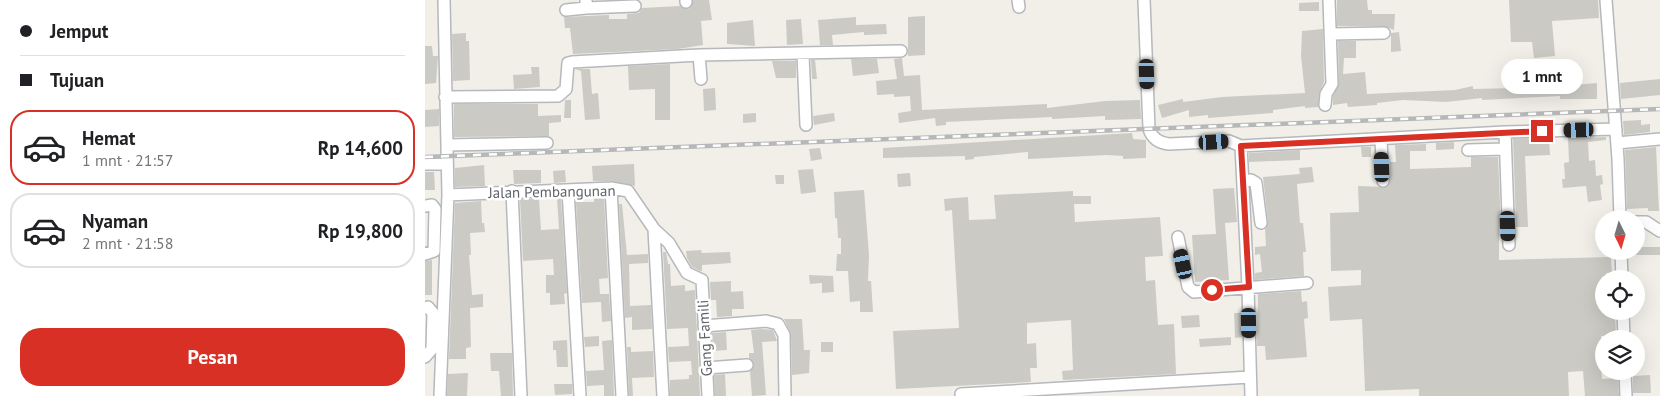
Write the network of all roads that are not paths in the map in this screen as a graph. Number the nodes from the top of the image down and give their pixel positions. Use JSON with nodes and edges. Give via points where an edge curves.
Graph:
{"nodes":[{"id":1,"x":444,"y":0,"type":"edge"},
{"id":2,"x":1144,"y":0,"type":"edge"},
{"id":3,"x":1329,"y":0,"type":"edge"},
{"id":4,"x":1606,"y":0,"type":"edge"},
{"id":5,"x":586,"y":4,"type":"edge"},
{"id":6,"x":635,"y":6,"type":"dead end"},
{"id":7,"x":567,"y":10,"type":"dead end"},
{"id":8,"x":1331,"y":34,"type":"junction"},
{"id":9,"x":1384,"y":34,"type":"dead end"},
{"id":10,"x":901,"y":51,"type":"dead end"},
{"id":11,"x":699,"y":55,"type":"junction"},
{"id":12,"x":803,"y":55,"type":"junction"},
{"id":13,"x":701,"y":79,"type":"dead end"},
{"id":14,"x":445,"y":97,"type":"junction"},
{"id":15,"x":1325,"y":105,"type":"dead end"},
{"id":16,"x":806,"y":124,"type":"dead end"},
{"id":17,"x":1616,"y":129,"type":"junction"},
{"id":18,"x":1505,"y":132,"type":"junction"},
{"id":19,"x":1660,"y":139,"type":"edge"},
{"id":20,"x":1381,"y":140,"type":"junction"},
{"id":21,"x":547,"y":143,"type":"dead end"},
{"id":22,"x":1617,"y":143,"type":"junction"},
{"id":23,"x":447,"y":145,"type":"junction"},
{"id":24,"x":1241,"y":146,"type":"junction"},
{"id":25,"x":1505,"y":149,"type":"junction"},
{"id":26,"x":1468,"y":150,"type":"dead end"},
{"id":27,"x":425,"y":164,"type":"edge"},
{"id":28,"x":446,"y":164,"type":"junction"},
{"id":29,"x":1383,"y":180,"type":"dead end"},
{"id":30,"x":1243,"y":181,"type":"junction"},
{"id":31,"x":611,"y":188,"type":"junction"},
{"id":32,"x":568,"y":190,"type":"junction"},
{"id":33,"x":512,"y":191,"type":"junction"},
{"id":34,"x":448,"y":195,"type":"junction"},
{"id":35,"x":425,"y":206,"type":"edge"},
{"id":36,"x":1620,"y":210,"type":"edge"},
{"id":37,"x":1645,"y":222,"type":"edge"},
{"id":38,"x":1261,"y":223,"type":"dead end"},
{"id":39,"x":654,"y":229,"type":"junction"},
{"id":40,"x":1660,"y":230,"type":"edge"},
{"id":41,"x":1178,"y":237,"type":"dead end"},
{"id":42,"x":1509,"y":245,"type":"dead end"},
{"id":43,"x":425,"y":254,"type":"edge"},
{"id":44,"x":702,"y":280,"type":"joint"},
{"id":45,"x":1307,"y":283,"type":"dead end"},
{"id":46,"x":1249,"y":287,"type":"junction"},
{"id":47,"x":425,"y":308,"type":"edge"},
{"id":48,"x":704,"y":326,"type":"junction"},
{"id":49,"x":425,"y":357,"type":"edge"},
{"id":50,"x":747,"y":365,"type":"dead end"},
{"id":51,"x":706,"y":368,"type":"junction"},
{"id":52,"x":1250,"y":377,"type":"junction"},
{"id":53,"x":1625,"y":380,"type":"edge"},
{"id":54,"x":961,"y":394,"type":"dead end"},
{"id":55,"x":440,"y":396,"type":"edge"},
{"id":56,"x":521,"y":396,"type":"edge"},
{"id":57,"x":580,"y":396,"type":"edge"},
{"id":58,"x":621,"y":396,"type":"edge"},
{"id":59,"x":663,"y":396,"type":"edge"},
{"id":60,"x":708,"y":396,"type":"edge"},
{"id":61,"x":785,"y":396,"type":"edge"},
{"id":62,"x":1251,"y":396,"type":"edge"},
{"id":63,"x":1626,"y":396,"type":"edge"}],
"edges":[{"from":1,"to":14,"type":"street"},
{"from":2,"to":24,"type":"street","via":[[1151,135],[1169,144],[1229,141]]},
{"from":3,"to":8,"type":"street"},
{"from":4,"to":17,"type":"street"},
{"from":5,"to":6,"type":"street"},
{"from":5,"to":7,"type":"street"},
{"from":8,"to":9,"type":"street"},
{"from":8,"to":15,"type":"street","via":[[1332,84],[1326,94]]},
{"from":10,"to":12,"type":"street"},
{"from":11,"to":12,"type":"street"},
{"from":11,"to":13,"type":"street"},
{"from":11,"to":14,"type":"street","via":[[568,63],[566,88],[559,96]]},
{"from":12,"to":16,"type":"street"},
{"from":14,"to":23,"type":"street"},
{"from":17,"to":18,"type":"street"},
{"from":17,"to":22,"type":"street"},
{"from":18,"to":20,"type":"street"},
{"from":18,"to":25,"type":"street"},
{"from":19,"to":22,"type":"street"},
{"from":20,"to":24,"type":"street"},
{"from":20,"to":29,"type":"street"},
{"from":21,"to":23,"type":"street"},
{"from":22,"to":36,"type":"street"},
{"from":23,"to":28,"type":"street"},
{"from":24,"to":30,"type":"street"},
{"from":25,"to":26,"type":"street"},
{"from":25,"to":42,"type":"street"},
{"from":27,"to":28,"type":"street"},
{"from":28,"to":34,"type":"street"},
{"from":30,"to":38,"type":"street","via":[[1256,183]]},
{"from":30,"to":46,"type":"street"},
{"from":31,"to":32,"type":"street","name":"Jalan Pembangunan"},
{"from":31,"to":39,"type":"street","name":"Jalan Pembangunan","via":[[628,192]]},
{"from":31,"to":58,"type":"street"},
{"from":32,"to":33,"type":"street","name":"Jalan Pembangunan"},
{"from":32,"to":57,"type":"street"},
{"from":33,"to":34,"type":"street","name":"Jalan Pembangunan"},
{"from":33,"to":56,"type":"street"},
{"from":34,"to":55,"type":"street"},
{"from":35,"to":43,"type":"street","via":[[435,209],[434,251]]},
{"from":37,"to":40,"type":"street"},
{"from":39,"to":44,"type":"street","name":"Jalan Pembangunan","via":[[669,243],[687,273]]},
{"from":39,"to":59,"type":"street"},
{"from":41,"to":46,"type":"street","via":[[1188,287],[1194,292]]},
{"from":44,"to":48,"type":"street","name":"Gang Famili"},
{"from":45,"to":46,"type":"street"},
{"from":46,"to":52,"type":"street"},
{"from":47,"to":49,"type":"street","via":[[433,313],[432,349]]},
{"from":48,"to":51,"type":"street","name":"Gang Famili"},
{"from":48,"to":61,"type":"street","via":[[766,321],[778,324],[784,334]]},
{"from":50,"to":51,"type":"street"},
{"from":51,"to":60,"type":"street","name":"Gang Famili"},
{"from":52,"to":54,"type":"street"},
{"from":52,"to":62,"type":"street"},
{"from":53,"to":63,"type":"street"}]}
